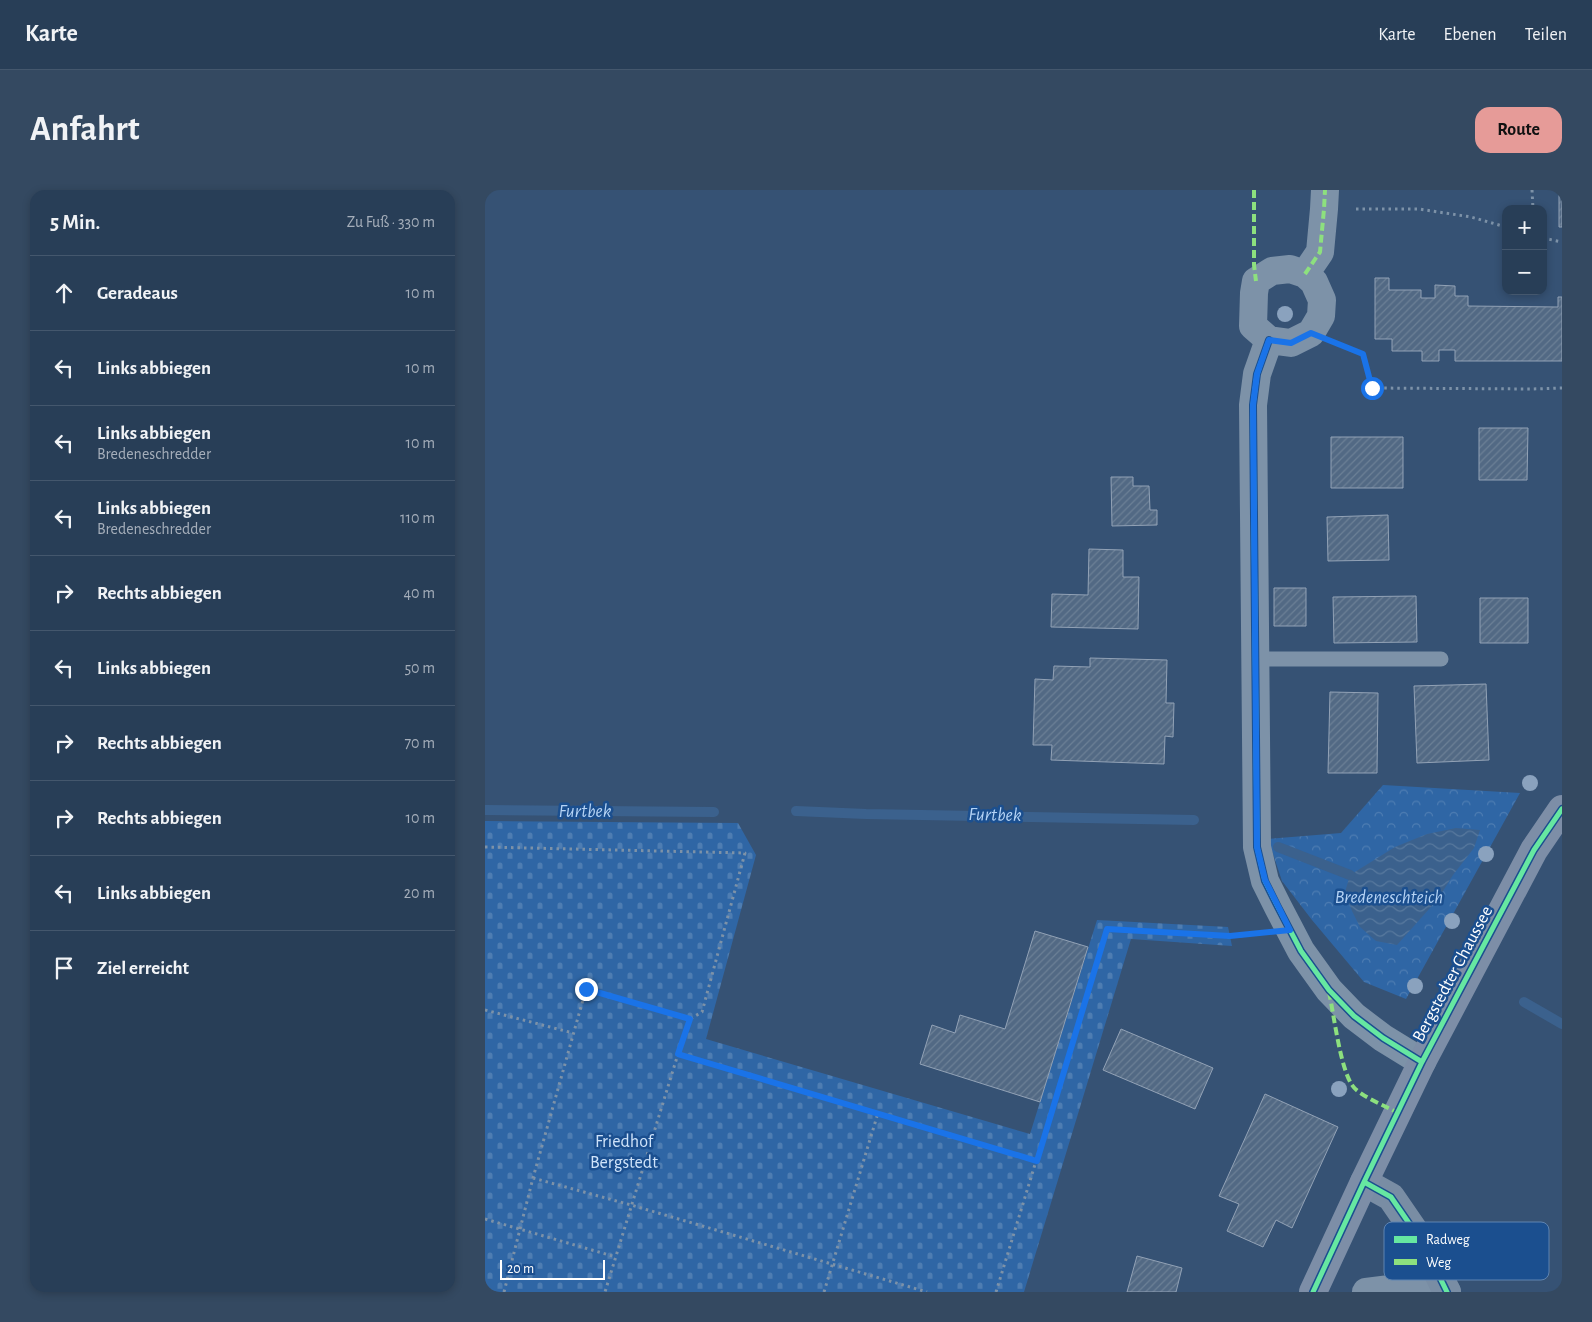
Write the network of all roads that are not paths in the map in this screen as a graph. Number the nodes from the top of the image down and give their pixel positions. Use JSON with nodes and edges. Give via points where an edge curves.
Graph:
{"nodes":[{"id":1,"x":1325,"y":200,"type":"edge"},
{"id":2,"x":1305,"y":274,"type":"junction"},
{"id":3,"x":1269,"y":340,"type":"junction"},
{"id":4,"x":1256,"y":660,"type":"junction"},
{"id":5,"x":1441,"y":660,"type":"dead end"},
{"id":6,"x":1562,"y":809,"type":"edge"},
{"id":7,"x":1422,"y":1062,"type":"junction"},
{"id":8,"x":1364,"y":1182,"type":"junction"},
{"id":9,"x":1408,"y":1222,"type":"edge"},
{"id":10,"x":1441,"y":1280,"type":"edge"},
{"id":11,"x":1313,"y":1292,"type":"edge"},
{"id":12,"x":1366,"y":1292,"type":"edge"},
{"id":13,"x":1447,"y":1292,"type":"edge"}],
"edges":[{"from":1,"to":2,"type":"street","via":[[1319,252]]},
{"from":2,"to":3,"type":"street","via":[[1314,282],[1322,300],[1321,316],[1311,333],[1291,343]]},
{"from":2,"to":3,"type":"street","via":[[1290,269],[1272,271],[1257,282],[1253,326]]},
{"from":3,"to":4,"type":"street","via":[[1257,374],[1253,405]]},
{"from":4,"to":5,"type":"lane"},
{"from":4,"to":7,"type":"street","via":[[1257,847],[1265,880],[1301,950],[1329,990],[1383,1038]]},
{"from":6,"to":7,"type":"main road","name":"Bergstedter Chaussee","via":[[1534,850]]},
{"from":7,"to":8,"type":"main road","name":"Bergstedter Chaussee"},
{"from":8,"to":9,"type":"street","via":[[1391,1197]]},
{"from":8,"to":11,"type":"main road","name":"Bergstedter Chaussee"},
{"from":10,"to":13,"type":"street"},
{"from":12,"to":13,"type":"street","via":[[1406,1287]]}]}
